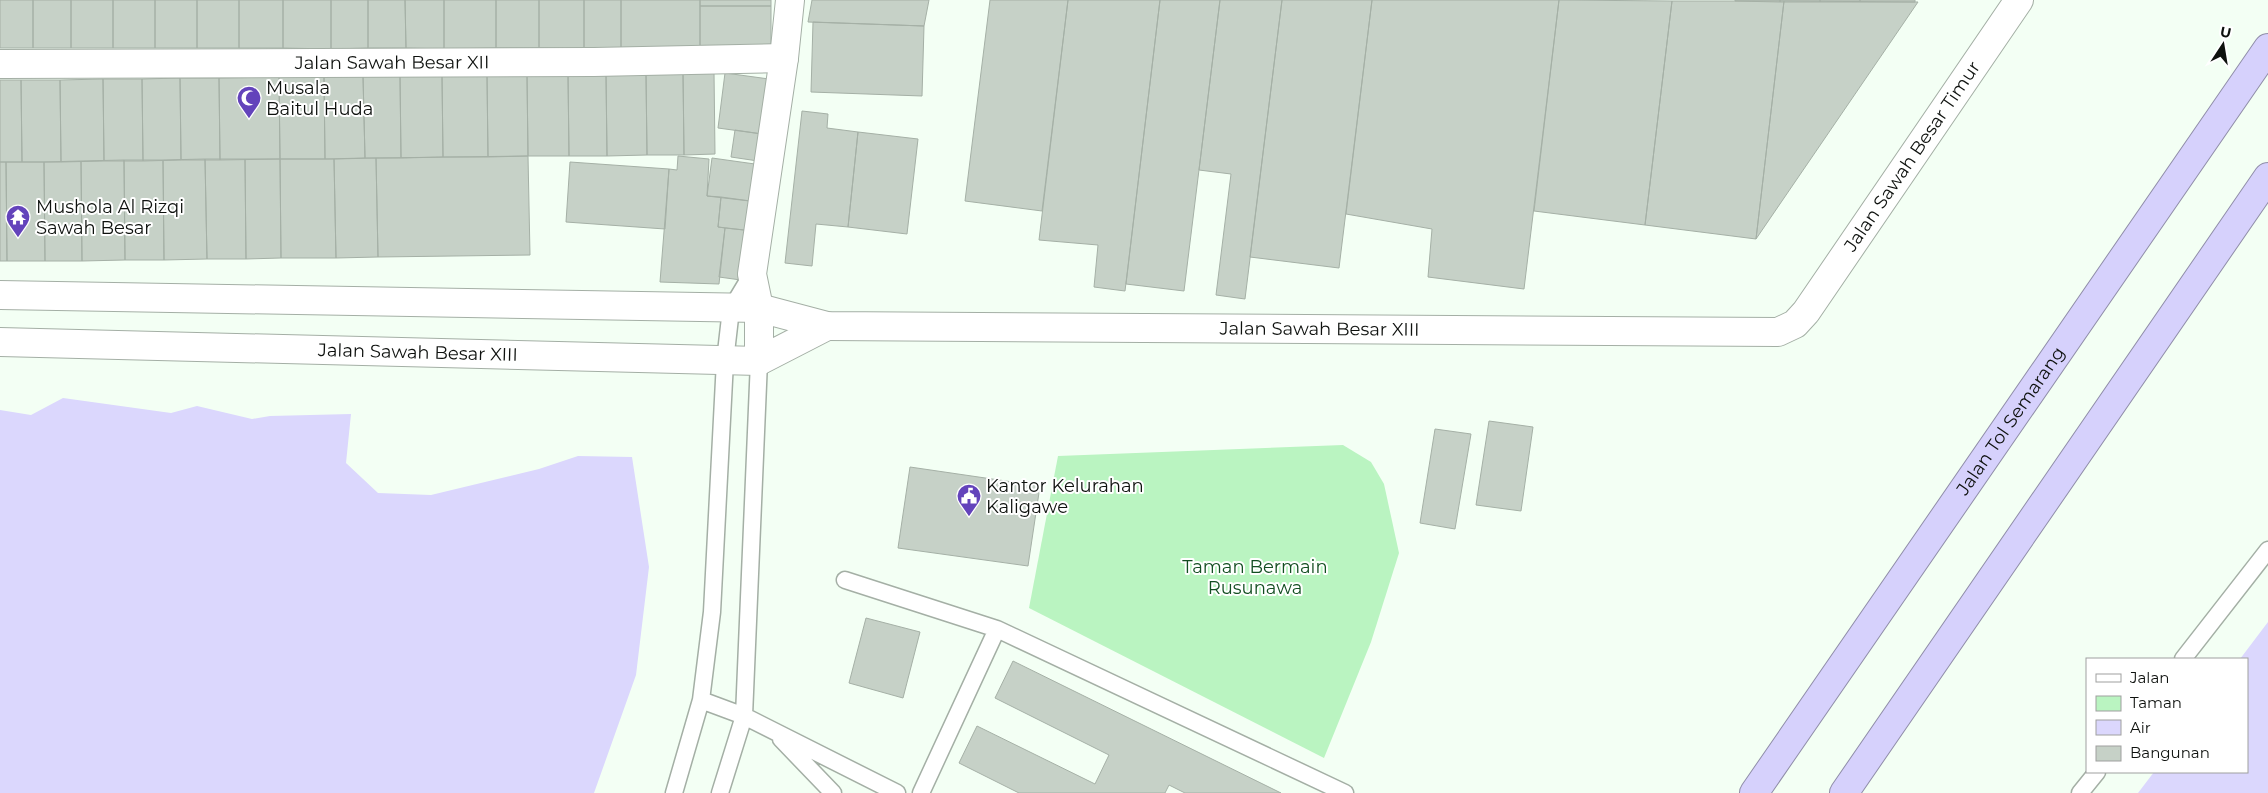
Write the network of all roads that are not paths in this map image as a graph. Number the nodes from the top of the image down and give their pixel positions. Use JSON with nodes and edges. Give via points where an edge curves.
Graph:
{"nodes":[{"id":1,"x":790,"y":0,"type":"edge"},
{"id":2,"x":2019,"y":0,"type":"edge"},
{"id":3,"x":2268,"y":48,"type":"edge"},
{"id":4,"x":784,"y":58,"type":"junction"},
{"id":5,"x":0,"y":64,"type":"edge"},
{"id":6,"x":2268,"y":177,"type":"edge"},
{"id":7,"x":752,"y":274,"type":"junction"},
{"id":8,"x":0,"y":295,"type":"edge"},
{"id":9,"x":760,"y":308,"type":"junction"},
{"id":10,"x":731,"y":309,"type":"junction"},
{"id":11,"x":1806,"y":312,"type":"joint"},
{"id":12,"x":826,"y":326,"type":"junction"},
{"id":13,"x":0,"y":342,"type":"edge"},
{"id":14,"x":725,"y":361,"type":"junction"},
{"id":15,"x":759,"y":361,"type":"junction"},
{"id":16,"x":2268,"y":550,"type":"edge"},
{"id":17,"x":845,"y":580,"type":"dead end"},
{"id":18,"x":997,"y":629,"type":"junction"},
{"id":19,"x":2185,"y":658,"type":"edge"},
{"id":20,"x":701,"y":700,"type":"junction"},
{"id":21,"x":744,"y":716,"type":"junction"},
{"id":22,"x":773,"y":730,"type":"junction"},
{"id":23,"x":2096,"y":773,"type":"edge"},
{"id":24,"x":674,"y":793,"type":"edge"},
{"id":25,"x":720,"y":793,"type":"edge"},
{"id":26,"x":833,"y":793,"type":"edge"},
{"id":27,"x":897,"y":793,"type":"edge"},
{"id":28,"x":921,"y":793,"type":"edge"},
{"id":29,"x":1344,"y":793,"type":"edge"},
{"id":30,"x":1754,"y":793,"type":"edge"},
{"id":31,"x":1844,"y":793,"type":"edge"},
{"id":32,"x":2080,"y":793,"type":"edge"}],
"edges":[{"from":1,"to":4,"type":"street"},
{"from":2,"to":11,"type":"street","name":"Jalan Sawah Besar Timur"},
{"from":3,"to":30,"type":"highway","name":"Jalan Tol Semarang"},
{"from":4,"to":5,"type":"street","name":"Jalan Sawah Besar XII"},
{"from":4,"to":7,"type":"street"},
{"from":6,"to":31,"type":"highway"},
{"from":7,"to":9,"type":"street"},
{"from":7,"to":10,"type":"lane"},
{"from":8,"to":10,"type":"street","name":"Jalan Sawah Besar XIII"},
{"from":9,"to":10,"type":"street","name":"Jalan Sawah Besar XIII"},
{"from":9,"to":12,"type":"street","name":"Jalan Sawah Besar XIII"},
{"from":9,"to":15,"type":"street"},
{"from":10,"to":14,"type":"lane"},
{"from":11,"to":12,"type":"street","name":"Jalan Sawah Besar XIII","via":[[1794,324],[1778,332]]},
{"from":12,"to":15,"type":"street","name":"Jalan Sawah Besar XIII"},
{"from":13,"to":14,"type":"street","name":"Jalan Sawah Besar XIII"},
{"from":14,"to":15,"type":"street","name":"Jalan Sawah Besar XIII"},
{"from":14,"to":20,"type":"lane","via":[[712,612]]},
{"from":15,"to":21,"type":"lane"},
{"from":16,"to":19,"type":"lane"},
{"from":17,"to":18,"type":"lane"},
{"from":18,"to":28,"type":"lane"},
{"from":18,"to":29,"type":"lane"},
{"from":20,"to":21,"type":"lane"},
{"from":20,"to":24,"type":"lane"},
{"from":21,"to":22,"type":"lane"},
{"from":21,"to":25,"type":"lane"},
{"from":22,"to":26,"type":"lane"},
{"from":22,"to":27,"type":"lane"},
{"from":23,"to":32,"type":"lane"}]}
